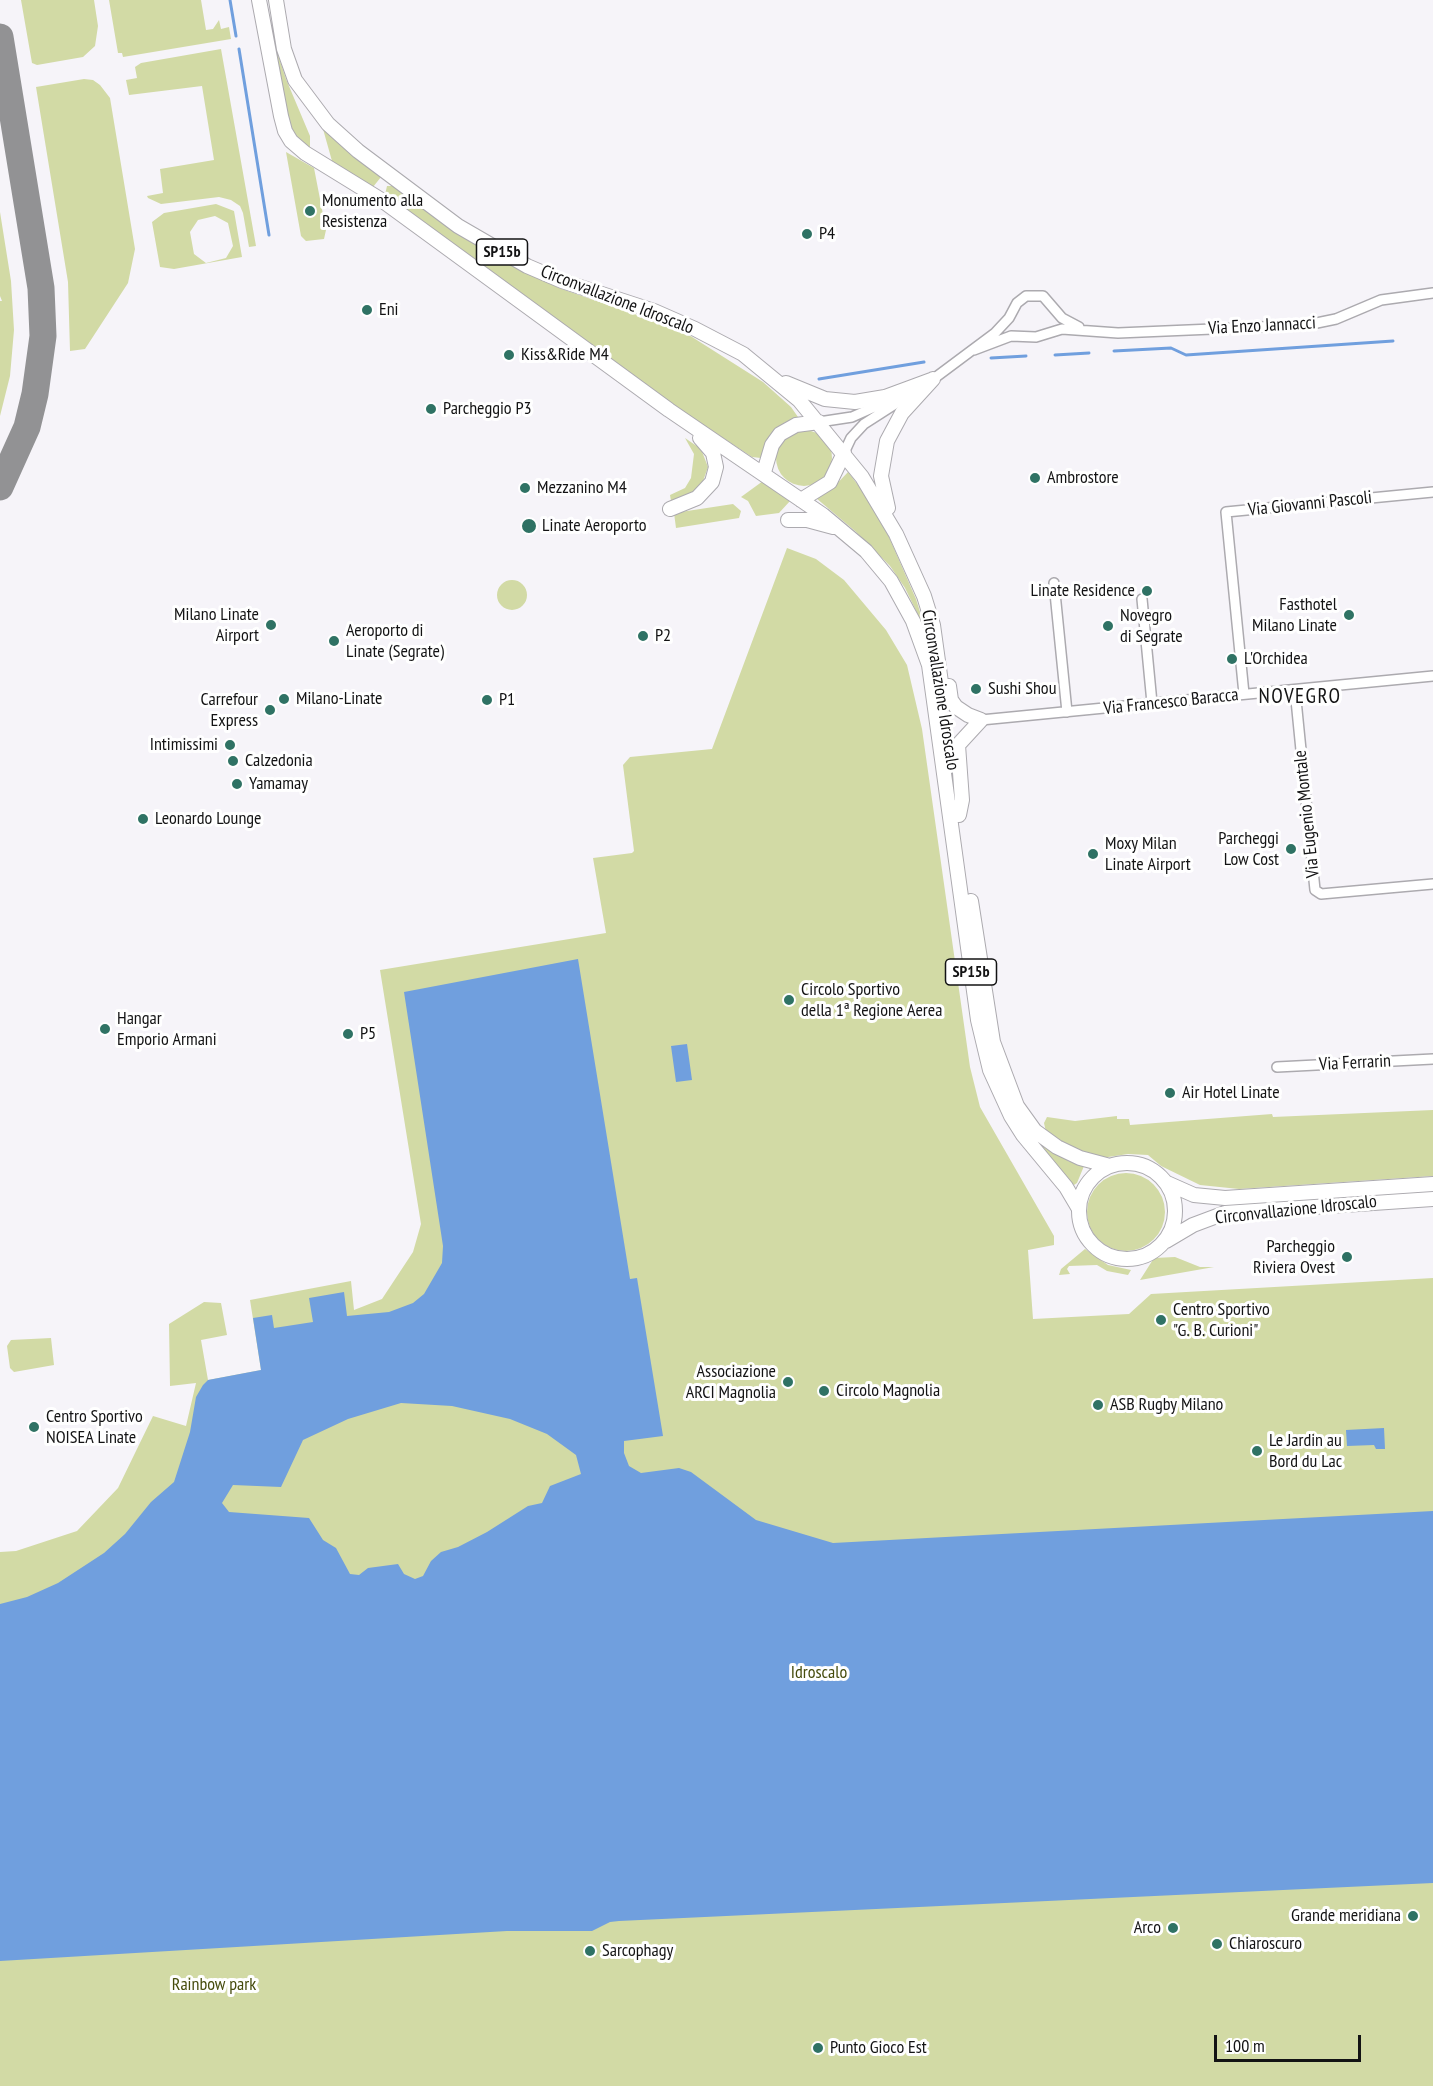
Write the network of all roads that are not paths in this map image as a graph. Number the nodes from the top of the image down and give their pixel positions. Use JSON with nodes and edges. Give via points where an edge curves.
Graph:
{"nodes":[{"id":1,"x":259,"y":0,"type":"edge"},
{"id":2,"x":276,"y":0,"type":"edge"},
{"id":3,"x":400,"y":183,"type":"junction"},
{"id":4,"x":383,"y":201,"type":"junction"},
{"id":5,"x":1433,"y":293,"type":"edge"},
{"id":6,"x":1054,"y":309,"type":"junction"},
{"id":7,"x":1012,"y":313,"type":"junction"},
{"id":8,"x":1087,"y":331,"type":"junction"},
{"id":9,"x":1049,"y":332,"type":"junction"},
{"id":10,"x":1024,"y":335,"type":"junction"},
{"id":11,"x":974,"y":350,"type":"junction"},
{"id":12,"x":774,"y":378,"type":"junction"},
{"id":13,"x":933,"y":379,"type":"junction"},
{"id":14,"x":669,"y":410,"type":"junction"},
{"id":15,"x":819,"y":422,"type":"junction"},
{"id":16,"x":844,"y":453,"type":"junction"},
{"id":17,"x":764,"y":472,"type":"junction"},
{"id":18,"x":1433,"y":492,"type":"edge"},
{"id":19,"x":801,"y":500,"type":"junction"},
{"id":20,"x":670,"y":509,"type":"dead end"},
{"id":21,"x":788,"y":520,"type":"dead end"},
{"id":22,"x":850,"y":537,"type":"junction"},
{"id":23,"x":906,"y":555,"type":"junction"},
{"id":24,"x":1054,"y":583,"type":"dead end"},
{"id":25,"x":1142,"y":599,"type":"dead end"},
{"id":26,"x":933,"y":625,"type":"junction"},
{"id":27,"x":1433,"y":676,"type":"edge"},
{"id":28,"x":1295,"y":690,"type":"junction"},
{"id":29,"x":1244,"y":694,"type":"junction"},
{"id":30,"x":1152,"y":704,"type":"junction"},
{"id":31,"x":1067,"y":712,"type":"junction"},
{"id":32,"x":981,"y":720,"type":"junction"},
{"id":33,"x":959,"y":815,"type":"junction"},
{"id":34,"x":1433,"y":884,"type":"edge"},
{"id":35,"x":1433,"y":1059,"type":"edge"},
{"id":36,"x":1277,"y":1067,"type":"dead end"},
{"id":37,"x":1110,"y":1166,"type":"junction"},
{"id":38,"x":1167,"y":1183,"type":"junction"},
{"id":39,"x":1433,"y":1184,"type":"edge"},
{"id":40,"x":1433,"y":1198,"type":"edge"},
{"id":41,"x":1079,"y":1209,"type":"junction"},
{"id":42,"x":1165,"y":1242,"type":"junction"}],
"edges":[{"from":1,"to":4,"type":"main road","name":"Circonvallazione Idroscalo","number":"SP15b","via":[[285,131],[305,153]]},
{"from":2,"to":3,"type":"main road","name":"Circonvallazione Idroscalo","number":"SP15b","via":[[284,49],[295,80],[335,132]]},
{"from":3,"to":4,"type":"main road","via":[[382,183],[379,193]]},
{"from":3,"to":12,"type":"main road","name":"Circonvallazione Idroscalo","number":"SP15b","via":[[458,226],[527,266],[684,324],[743,354]]},
{"from":4,"to":14,"type":"main road","name":"Circonvallazione Idroscalo","number":"SP15b"},
{"from":5,"to":8,"type":"street","name":"Via Enzo Jannacci","via":[[1385,299],[1336,319],[1307,325]]},
{"from":6,"to":7,"type":"street","name":"Via Enzo Jannacci","via":[[1046,298],[1033,294],[1019,300]]},
{"from":6,"to":8,"type":"street","name":"Via Enzo Jannacci","via":[[1066,321]]},
{"from":6,"to":9,"type":"street"},
{"from":7,"to":10,"type":"street","via":[[1016,327]]},
{"from":7,"to":11,"type":"street","name":"Via Enzo Jannacci"},
{"from":8,"to":9,"type":"street","name":"Via Enzo Jannacci"},
{"from":9,"to":10,"type":"street","name":"Via Enzo Jannacci","via":[[1036,337]]},
{"from":10,"to":11,"type":"street","name":"Via Enzo Jannacci","via":[[1000,339]]},
{"from":11,"to":13,"type":"street","name":"Via Enzo Jannacci"},
{"from":12,"to":13,"type":"main road","via":[[814,395],[849,402],[879,398]]},
{"from":12,"to":15,"type":"main road","name":"Circonvallazione Idroscalo","number":"SP15b"},
{"from":13,"to":15,"type":"street","name":"Via Enzo Jannacci","via":[[857,415]]},
{"from":13,"to":16,"type":"street","name":"Via Enzo Jannacci","via":[[864,424]]},
{"from":13,"to":23,"type":"main road","via":[[896,421],[882,460],[885,498]]},
{"from":14,"to":17,"type":"main road","name":"Circonvallazione Idroscalo","number":"SP15b"},
{"from":14,"to":20,"type":"main road","via":[[709,446],[716,467],[707,489],[697,498]]},
{"from":15,"to":16,"type":"main road","name":"Circonvallazione Idroscalo","number":"SP15b"},
{"from":15,"to":17,"type":"main road","via":[[796,425],[780,434],[772,445]]},
{"from":16,"to":19,"type":"main road","via":[[830,482]]},
{"from":16,"to":23,"type":"main road","name":"Circonvallazione Idroscalo","number":"SP15b","via":[[875,495]]},
{"from":17,"to":19,"type":"main road","name":"Circonvallazione Idroscalo","number":"SP15b"},
{"from":18,"to":29,"type":"street","name":"Via Giovanni Pascoli","via":[[1226,512]]},
{"from":19,"to":22,"type":"main road","name":"Circonvallazione Idroscalo","number":"SP15b"},
{"from":21,"to":22,"type":"main road","via":[[824,524]]},
{"from":22,"to":41,"type":"main road","name":"Circonvallazione Idroscalo","number":"SP15b","via":[[891,581],[925,648],[978,1020],[990,1070],[1017,1126]]},
{"from":23,"to":26,"type":"main road","name":"Circonvallazione Idroscalo","number":"SP15b"},
{"from":24,"to":31,"type":"street"},
{"from":25,"to":30,"type":"street"},
{"from":26,"to":32,"type":"main road","via":[[944,652],[951,699],[968,715]]},
{"from":26,"to":33,"type":"main road","name":"Circonvallazione Idroscalo","number":"SP15b"},
{"from":27,"to":28,"type":"street","name":"Via Francesco Baracca"},
{"from":28,"to":29,"type":"street","name":"Via Francesco Baracca"},
{"from":28,"to":34,"type":"street","name":"Via Eugenio Montale","via":[[1315,890],[1321,894]]},
{"from":29,"to":30,"type":"street","name":"Via Francesco Baracca"},
{"from":30,"to":31,"type":"street","name":"Via Francesco Baracca"},
{"from":31,"to":32,"type":"street","name":"Via Francesco Baracca"},
{"from":32,"to":33,"type":"main road","via":[[958,743],[962,800]]},
{"from":33,"to":37,"type":"main road","name":"Circonvallazione Idroscalo","number":"SP15b","via":[[989,1019],[1008,1088],[1035,1131],[1068,1153]]},
{"from":35,"to":36,"type":"street","name":"Via Ferrarin"},
{"from":37,"to":38,"type":"main road","number":"SP15b","via":[[1146,1166]]},
{"from":37,"to":41,"type":"main road","via":[[1088,1183]]},
{"from":38,"to":39,"type":"main road","name":"Circonvallazione Idroscalo","number":"SP15b","via":[[1194,1195],[1225,1198]]},
{"from":38,"to":42,"type":"main road","via":[[1176,1214]]},
{"from":40,"to":42,"type":"main road","name":"Circonvallazione Idroscalo","number":"SP15b","via":[[1225,1214],[1193,1225]]},
{"from":41,"to":42,"type":"main road","number":"SP15b","via":[[1088,1239],[1113,1257],[1135,1259]]}]}
